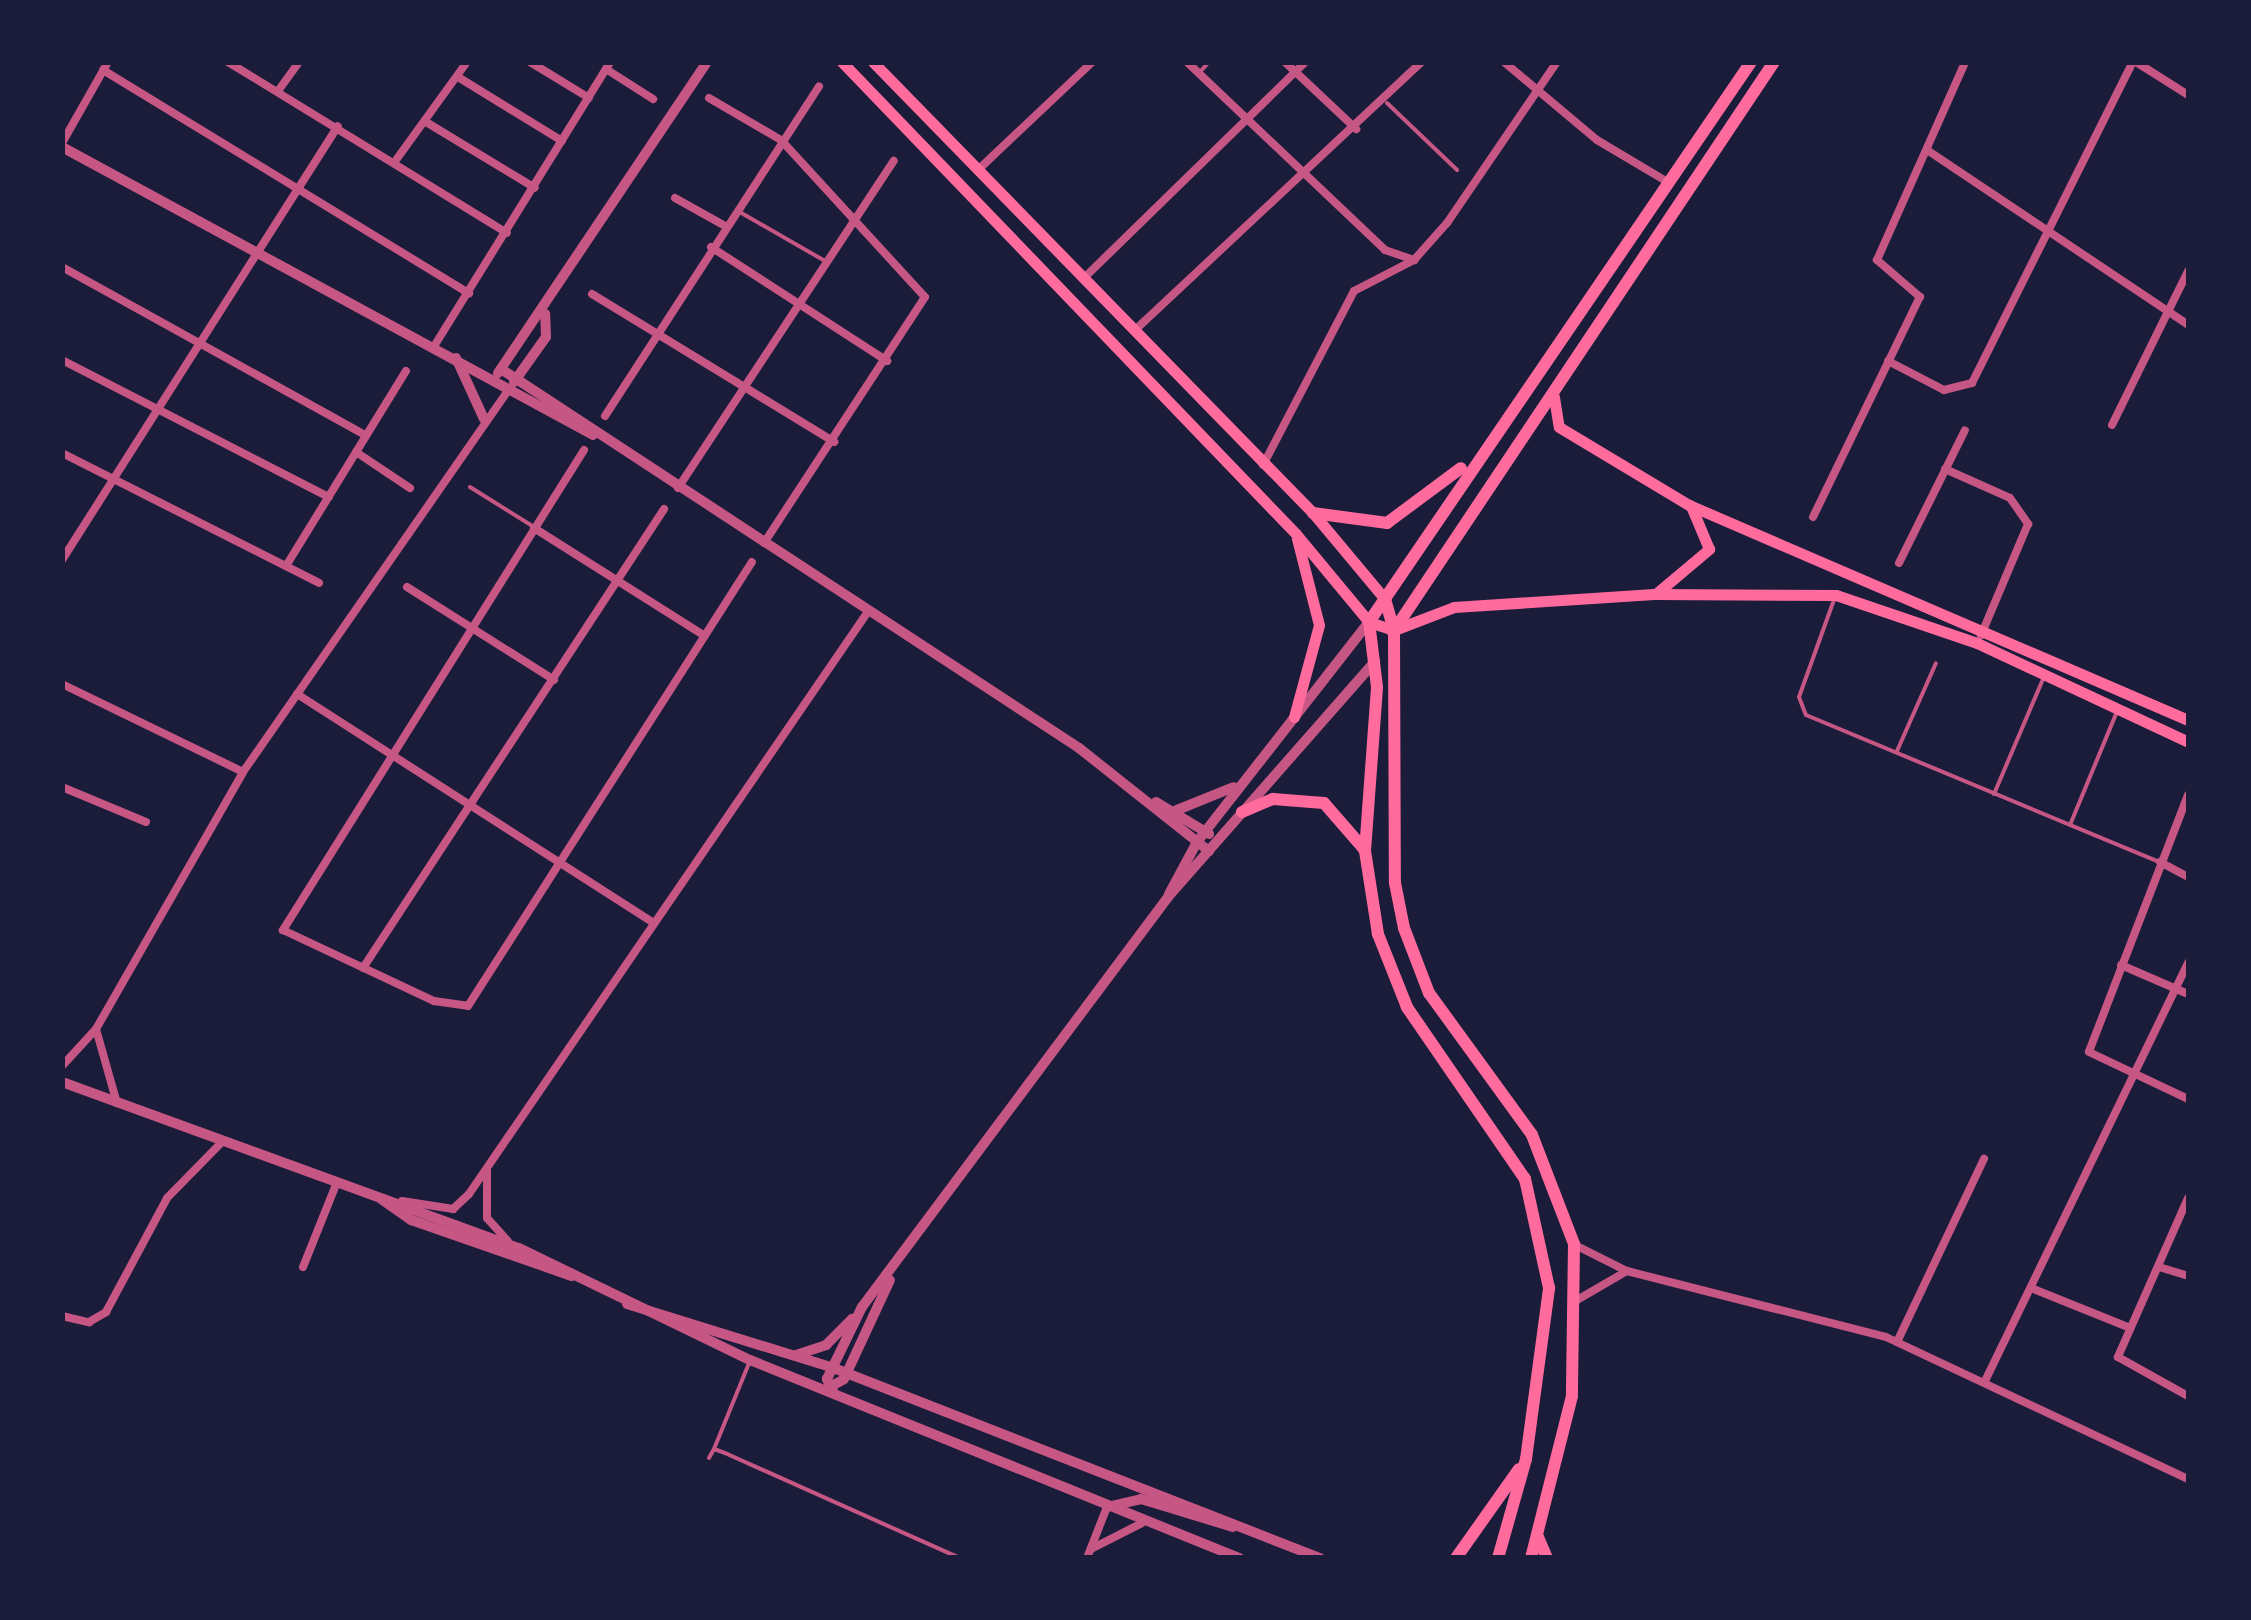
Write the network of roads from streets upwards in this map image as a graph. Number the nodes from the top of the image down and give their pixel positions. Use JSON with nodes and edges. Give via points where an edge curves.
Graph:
{"nodes":[{"id":1,"x":228,"y":62,"type":"edge"},
{"id":2,"x":299,"y":62,"type":"edge"},
{"id":3,"x":467,"y":62,"type":"edge"},
{"id":4,"x":530,"y":62,"type":"edge"},
{"id":5,"x":842,"y":62,"type":"edge"},
{"id":6,"x":873,"y":62,"type":"edge"},
{"id":7,"x":1092,"y":62,"type":"edge"},
{"id":8,"x":1188,"y":62,"type":"edge"},
{"id":9,"x":1285,"y":62,"type":"edge"},
{"id":10,"x":1305,"y":62,"type":"edge"},
{"id":11,"x":1421,"y":62,"type":"edge"},
{"id":12,"x":1504,"y":62,"type":"edge"},
{"id":13,"x":1557,"y":62,"type":"edge"},
{"id":14,"x":1751,"y":62,"type":"edge"},
{"id":15,"x":1774,"y":62,"type":"edge"},
{"id":16,"x":1965,"y":62,"type":"edge"},
{"id":17,"x":2135,"y":62,"type":"edge"},
{"id":18,"x":706,"y":64,"type":"edge"},
{"id":19,"x":106,"y":66,"type":"edge"},
{"id":20,"x":608,"y":66,"type":"edge"},
{"id":21,"x":1295,"y":73,"type":"junction"},
{"id":22,"x":458,"y":77,"type":"junction"},
{"id":23,"x":819,"y":86,"type":"dead end"},
{"id":24,"x":278,"y":92,"type":"junction"},
{"id":25,"x":1535,"y":94,"type":"junction"},
{"id":26,"x":2188,"y":95,"type":"edge"},
{"id":27,"x":590,"y":98,"type":"junction"},
{"id":28,"x":709,"y":98,"type":"dead end"},
{"id":29,"x":652,"y":99,"type":"dead end"},
{"id":30,"x":1248,"y":118,"type":"junction"},
{"id":31,"x":426,"y":122,"type":"junction"},
{"id":32,"x":338,"y":126,"type":"junction"},
{"id":33,"x":1356,"y":129,"type":"junction"},
{"id":34,"x":781,"y":140,"type":"junction"},
{"id":35,"x":562,"y":141,"type":"junction"},
{"id":36,"x":62,"y":144,"type":"edge"},
{"id":37,"x":1927,"y":150,"type":"junction"},
{"id":38,"x":396,"y":160,"type":"junction"},
{"id":39,"x":894,"y":161,"type":"dead end"},
{"id":40,"x":978,"y":169,"type":"junction"},
{"id":41,"x":1308,"y":173,"type":"junction"},
{"id":42,"x":1666,"y":181,"type":"junction"},
{"id":43,"x":535,"y":188,"type":"junction"},
{"id":44,"x":300,"y":190,"type":"junction"},
{"id":45,"x":675,"y":198,"type":"dead end"},
{"id":46,"x":856,"y":214,"type":"junction"},
{"id":47,"x":725,"y":226,"type":"junction"},
{"id":48,"x":506,"y":233,"type":"junction"},
{"id":49,"x":2045,"y":236,"type":"junction"},
{"id":50,"x":711,"y":247,"type":"junction"},
{"id":51,"x":254,"y":257,"type":"junction"},
{"id":52,"x":1414,"y":260,"type":"junction"},
{"id":53,"x":62,"y":267,"type":"edge"},
{"id":54,"x":2188,"y":271,"type":"edge"},
{"id":55,"x":1084,"y":278,"type":"junction"},
{"id":56,"x":470,"y":293,"type":"junction"},
{"id":57,"x":592,"y":294,"type":"dead end"},
{"id":58,"x":798,"y":303,"type":"junction"},
{"id":59,"x":545,"y":314,"type":"junction"},
{"id":60,"x":2164,"y":316,"type":"junction"},
{"id":61,"x":2188,"y":325,"type":"edge"},
{"id":62,"x":1134,"y":331,"type":"junction"},
{"id":63,"x":656,"y":335,"type":"junction"},
{"id":64,"x":202,"y":345,"type":"junction"},
{"id":65,"x":432,"y":348,"type":"junction"},
{"id":66,"x":456,"y":358,"type":"junction"},
{"id":67,"x":62,"y":360,"type":"edge"},
{"id":68,"x":887,"y":361,"type":"junction"},
{"id":69,"x":1888,"y":361,"type":"junction"},
{"id":70,"x":406,"y":371,"type":"dead end"},
{"id":71,"x":498,"y":373,"type":"junction"},
{"id":72,"x":1559,"y":383,"type":"junction"},
{"id":73,"x":513,"y":384,"type":"junction"},
{"id":74,"x":745,"y":390,"type":"junction"},
{"id":75,"x":158,"y":413,"type":"junction"},
{"id":76,"x":605,"y":416,"type":"dead end"},
{"id":77,"x":484,"y":419,"type":"junction"},
{"id":78,"x":2112,"y":426,"type":"dead end"},
{"id":79,"x":1964,"y":430,"type":"dead end"},
{"id":80,"x":365,"y":435,"type":"junction"},
{"id":81,"x":834,"y":442,"type":"junction"},
{"id":82,"x":584,"y":450,"type":"dead end"},
{"id":83,"x":356,"y":452,"type":"junction"},
{"id":84,"x":1476,"y":452,"type":"junction"},
{"id":85,"x":62,"y":453,"type":"edge"},
{"id":86,"x":1263,"y":465,"type":"junction"},
{"id":87,"x":1945,"y":469,"type":"junction"},
{"id":88,"x":116,"y":480,"type":"junction"},
{"id":89,"x":410,"y":488,"type":"dead end"},
{"id":90,"x":678,"y":488,"type":"junction"},
{"id":91,"x":329,"y":497,"type":"junction"},
{"id":92,"x":1690,"y":504,"type":"junction"},
{"id":93,"x":664,"y":509,"type":"dead end"},
{"id":94,"x":1313,"y":514,"type":"junction"},
{"id":95,"x":1813,"y":517,"type":"dead end"},
{"id":96,"x":534,"y":528,"type":"junction"},
{"id":97,"x":1296,"y":534,"type":"junction"},
{"id":98,"x":764,"y":543,"type":"junction"},
{"id":99,"x":62,"y":560,"type":"edge"},
{"id":100,"x":752,"y":562,"type":"dead end"},
{"id":101,"x":1899,"y":563,"type":"dead end"},
{"id":102,"x":286,"y":566,"type":"junction"},
{"id":103,"x":319,"y":582,"type":"dead end"},
{"id":104,"x":620,"y":582,"type":"junction"},
{"id":105,"x":408,"y":588,"type":"dead end"},
{"id":106,"x":1654,"y":594,"type":"junction"},
{"id":107,"x":1384,"y":599,"type":"junction"},
{"id":108,"x":867,"y":614,"type":"junction"},
{"id":109,"x":1369,"y":622,"type":"junction"},
{"id":110,"x":471,"y":624,"type":"junction"},
{"id":111,"x":1985,"y":628,"type":"junction"},
{"id":112,"x":1394,"y":630,"type":"junction"},
{"id":113,"x":705,"y":636,"type":"junction"},
{"id":114,"x":1977,"y":643,"type":"junction"},
{"id":115,"x":1376,"y":660,"type":"junction"},
{"id":116,"x":554,"y":680,"type":"junction"},
{"id":117,"x":62,"y":684,"type":"edge"},
{"id":118,"x":297,"y":694,"type":"junction"},
{"id":119,"x":1294,"y":717,"type":"junction"},
{"id":120,"x":2188,"y":720,"type":"edge"},
{"id":121,"x":2188,"y":742,"type":"edge"},
{"id":122,"x":389,"y":750,"type":"junction"},
{"id":123,"x":243,"y":772,"type":"junction"},
{"id":124,"x":1240,"y":784,"type":"junction"},
{"id":125,"x":62,"y":787,"type":"edge"},
{"id":126,"x":2188,"y":795,"type":"edge"},
{"id":127,"x":1154,"y":802,"type":"junction"},
{"id":128,"x":470,"y":805,"type":"junction"},
{"id":129,"x":1176,"y":810,"type":"junction"},
{"id":130,"x":1242,"y":812,"type":"junction"},
{"id":131,"x":146,"y":822,"type":"dead end"},
{"id":132,"x":1206,"y":831,"type":"junction"},
{"id":133,"x":1218,"y":840,"type":"junction"},
{"id":134,"x":1197,"y":842,"type":"junction"},
{"id":135,"x":1209,"y":850,"type":"junction"},
{"id":136,"x":1365,"y":851,"type":"junction"},
{"id":137,"x":561,"y":861,"type":"junction"},
{"id":138,"x":2160,"y":862,"type":"junction"},
{"id":139,"x":2188,"y":877,"type":"edge"},
{"id":140,"x":1168,"y":897,"type":"junction"},
{"id":141,"x":651,"y":920,"type":"junction"},
{"id":142,"x":2188,"y":963,"type":"edge"},
{"id":143,"x":2121,"y":964,"type":"junction"},
{"id":144,"x":362,"y":968,"type":"junction"},
{"id":145,"x":2177,"y":989,"type":"junction"},
{"id":146,"x":2188,"y":994,"type":"edge"},
{"id":147,"x":96,"y":1029,"type":"junction"},
{"id":148,"x":62,"y":1066,"type":"edge"},
{"id":149,"x":2134,"y":1076,"type":"junction"},
{"id":150,"x":62,"y":1082,"type":"edge"},
{"id":151,"x":2188,"y":1099,"type":"edge"},
{"id":152,"x":118,"y":1103,"type":"junction"},
{"id":153,"x":220,"y":1144,"type":"junction"},
{"id":154,"x":1984,"y":1160,"type":"dead end"},
{"id":155,"x":487,"y":1169,"type":"junction"},
{"id":156,"x":335,"y":1187,"type":"junction"},
{"id":157,"x":2188,"y":1198,"type":"edge"},
{"id":158,"x":380,"y":1199,"type":"junction"},
{"id":159,"x":402,"y":1200,"type":"junction"},
{"id":160,"x":1574,"y":1244,"type":"junction"},
{"id":161,"x":519,"y":1248,"type":"junction"},
{"id":162,"x":897,"y":1266,"type":"junction"},
{"id":163,"x":2159,"y":1266,"type":"junction"},
{"id":164,"x":303,"y":1268,"type":"dead end"},
{"id":165,"x":1627,"y":1271,"type":"junction"},
{"id":166,"x":573,"y":1276,"type":"junction"},
{"id":167,"x":2188,"y":1276,"type":"edge"},
{"id":168,"x":2031,"y":1288,"type":"junction"},
{"id":169,"x":1577,"y":1300,"type":"junction"},
{"id":170,"x":628,"y":1304,"type":"junction"},
{"id":171,"x":862,"y":1307,"type":"junction"},
{"id":172,"x":62,"y":1316,"type":"edge"},
{"id":173,"x":2128,"y":1327,"type":"junction"},
{"id":174,"x":1897,"y":1342,"type":"junction"},
{"id":175,"x":786,"y":1354,"type":"junction"},
{"id":176,"x":831,"y":1367,"type":"junction"},
{"id":177,"x":847,"y":1374,"type":"junction"},
{"id":178,"x":1985,"y":1381,"type":"junction"},
{"id":179,"x":834,"y":1392,"type":"junction"},
{"id":180,"x":2188,"y":1396,"type":"edge"},
{"id":181,"x":1526,"y":1459,"type":"junction"},
{"id":182,"x":2188,"y":1479,"type":"edge"},
{"id":183,"x":1107,"y":1507,"type":"junction"},
{"id":184,"x":1142,"y":1523,"type":"junction"},
{"id":185,"x":1244,"y":1527,"type":"junction"},
{"id":186,"x":1538,"y":1537,"type":"junction"},
{"id":187,"x":1088,"y":1553,"type":"edge"},
{"id":188,"x":1238,"y":1558,"type":"edge"},
{"id":189,"x":1320,"y":1558,"type":"edge"},
{"id":190,"x":1456,"y":1558,"type":"edge"},
{"id":191,"x":1498,"y":1558,"type":"edge"},
{"id":192,"x":1531,"y":1558,"type":"edge"},
{"id":193,"x":1547,"y":1558,"type":"edge"}],
"edges":[{"from":1,"to":24,"type":"street"},
{"from":2,"to":24,"type":"street"},
{"from":3,"to":22,"type":"street"},
{"from":4,"to":27,"type":"street"},
{"from":5,"to":97,"type":"main road"},
{"from":6,"to":40,"type":"main road"},
{"from":7,"to":40,"type":"street"},
{"from":8,"to":30,"type":"street"},
{"from":9,"to":21,"type":"street"},
{"from":10,"to":21,"type":"street"},
{"from":11,"to":33,"type":"street"},
{"from":12,"to":25,"type":"street"},
{"from":13,"to":25,"type":"street"},
{"from":14,"to":42,"type":"main road"},
{"from":15,"to":72,"type":"main road"},
{"from":16,"to":37,"type":"street"},
{"from":17,"to":26,"type":"street"},
{"from":17,"to":49,"type":"street"},
{"from":18,"to":59,"type":"street"},
{"from":19,"to":36,"type":"street"},
{"from":19,"to":44,"type":"street"},
{"from":20,"to":27,"type":"street"},
{"from":20,"to":29,"type":"street"},
{"from":21,"to":30,"type":"street"},
{"from":21,"to":33,"type":"street"},
{"from":22,"to":31,"type":"street"},
{"from":22,"to":35,"type":"street"},
{"from":23,"to":34,"type":"street"},
{"from":24,"to":32,"type":"street"},
{"from":25,"to":42,"type":"street"},
{"from":25,"to":52,"type":"street"},
{"from":27,"to":35,"type":"street"},
{"from":28,"to":34,"type":"street"},
{"from":30,"to":41,"type":"street"},
{"from":30,"to":55,"type":"street"},
{"from":31,"to":38,"type":"street"},
{"from":31,"to":43,"type":"street"},
{"from":32,"to":38,"type":"street"},
{"from":32,"to":44,"type":"street"},
{"from":33,"to":41,"type":"street"},
{"from":34,"to":46,"type":"street"},
{"from":34,"to":47,"type":"street"},
{"from":35,"to":43,"type":"street"},
{"from":36,"to":51,"type":"street"},
{"from":37,"to":49,"type":"street"},
{"from":37,"to":69,"type":"street","via":[[1877,260],[1920,297]]},
{"from":38,"to":48,"type":"street"},
{"from":39,"to":46,"type":"street"},
{"from":40,"to":55,"type":"main road"},
{"from":41,"to":52,"type":"street","via":[[1385,250]]},
{"from":41,"to":62,"type":"street"},
{"from":42,"to":84,"type":"main road"},
{"from":43,"to":48,"type":"street"},
{"from":44,"to":51,"type":"street"},
{"from":44,"to":56,"type":"street"},
{"from":45,"to":47,"type":"street"},
{"from":46,"to":58,"type":"street"},
{"from":46,"to":68,"type":"street","via":[[925,297]]},
{"from":47,"to":50,"type":"street"},
{"from":48,"to":56,"type":"street"},
{"from":49,"to":60,"type":"street"},
{"from":49,"to":69,"type":"street","via":[[1972,383],[1944,390]]},
{"from":50,"to":58,"type":"street"},
{"from":50,"to":63,"type":"street"},
{"from":51,"to":64,"type":"street"},
{"from":51,"to":65,"type":"street"},
{"from":52,"to":86,"type":"street","via":[[1354,291]]},
{"from":53,"to":64,"type":"street"},
{"from":54,"to":60,"type":"street"},
{"from":55,"to":62,"type":"main road"},
{"from":56,"to":65,"type":"street"},
{"from":57,"to":63,"type":"street"},
{"from":58,"to":68,"type":"street"},
{"from":58,"to":74,"type":"street"},
{"from":59,"to":71,"type":"street"},
{"from":59,"to":73,"type":"street","via":[[546,337]]},
{"from":60,"to":61,"type":"street"},
{"from":60,"to":78,"type":"street"},
{"from":62,"to":86,"type":"main road"},
{"from":63,"to":74,"type":"street"},
{"from":63,"to":76,"type":"street"},
{"from":64,"to":75,"type":"street"},
{"from":64,"to":80,"type":"street"},
{"from":65,"to":66,"type":"street"},
{"from":66,"to":71,"type":"street"},
{"from":66,"to":77,"type":"street"},
{"from":67,"to":75,"type":"street"},
{"from":68,"to":81,"type":"street"},
{"from":69,"to":95,"type":"street"},
{"from":70,"to":80,"type":"street"},
{"from":71,"to":73,"type":"street"},
{"from":72,"to":92,"type":"main road","via":[[1550,407],[1558,427]]},
{"from":72,"to":112,"type":"main road"},
{"from":73,"to":77,"type":"street"},
{"from":73,"to":90,"type":"street"},
{"from":74,"to":81,"type":"street"},
{"from":74,"to":90,"type":"street"},
{"from":75,"to":88,"type":"street"},
{"from":75,"to":91,"type":"street"},
{"from":77,"to":118,"type":"street"},
{"from":79,"to":87,"type":"street"},
{"from":80,"to":83,"type":"street"},
{"from":81,"to":98,"type":"street"},
{"from":82,"to":96,"type":"street"},
{"from":83,"to":89,"type":"street"},
{"from":83,"to":91,"type":"street"},
{"from":84,"to":94,"type":"main road","via":[[1434,496],[1387,523]]},
{"from":84,"to":107,"type":"main road"},
{"from":85,"to":88,"type":"street"},
{"from":86,"to":94,"type":"main road"},
{"from":87,"to":101,"type":"street"},
{"from":87,"to":111,"type":"street","via":[[2010,498],[2028,524]]},
{"from":88,"to":99,"type":"street"},
{"from":88,"to":102,"type":"street"},
{"from":90,"to":98,"type":"street"},
{"from":91,"to":102,"type":"street"},
{"from":92,"to":106,"type":"main road","via":[[1709,549],[1690,574]]},
{"from":92,"to":111,"type":"main road"},
{"from":93,"to":104,"type":"street"},
{"from":94,"to":107,"type":"main road"},
{"from":96,"to":104,"type":"street"},
{"from":96,"to":110,"type":"street"},
{"from":97,"to":109,"type":"main road"},
{"from":97,"to":119,"type":"main road","via":[[1318,625]]},
{"from":98,"to":108,"type":"street"},
{"from":100,"to":113,"type":"street"},
{"from":102,"to":103,"type":"street"},
{"from":104,"to":113,"type":"street"},
{"from":104,"to":116,"type":"street"},
{"from":105,"to":110,"type":"street"},
{"from":106,"to":112,"type":"main road","via":[[1454,608]]},
{"from":106,"to":114,"type":"main road","via":[[1836,595]]},
{"from":107,"to":109,"type":"main road"},
{"from":107,"to":112,"type":"main road"},
{"from":108,"to":127,"type":"street"},
{"from":108,"to":141,"type":"street"},
{"from":109,"to":112,"type":"main road"},
{"from":109,"to":115,"type":"main road"},
{"from":109,"to":119,"type":"street"},
{"from":110,"to":116,"type":"street"},
{"from":110,"to":122,"type":"street"},
{"from":111,"to":114,"type":"street"},
{"from":111,"to":120,"type":"main road"},
{"from":112,"to":115,"type":"main road"},
{"from":112,"to":160,"type":"main road","via":[[1395,883],[1404,928],[1429,993],[1532,1136]]},
{"from":113,"to":137,"type":"street"},
{"from":114,"to":121,"type":"main road"},
{"from":115,"to":130,"type":"street"},
{"from":115,"to":136,"type":"main road"},
{"from":116,"to":128,"type":"street"},
{"from":117,"to":123,"type":"street"},
{"from":118,"to":122,"type":"street"},
{"from":118,"to":123,"type":"street"},
{"from":119,"to":124,"type":"street"},
{"from":122,"to":128,"type":"street"},
{"from":122,"to":144,"type":"street","via":[[283,930]]},
{"from":123,"to":147,"type":"street"},
{"from":124,"to":129,"type":"street"},
{"from":124,"to":132,"type":"street"},
{"from":125,"to":131,"type":"street"},
{"from":126,"to":138,"type":"street"},
{"from":127,"to":129,"type":"street"},
{"from":127,"to":134,"type":"street"},
{"from":128,"to":137,"type":"street"},
{"from":128,"to":144,"type":"street"},
{"from":129,"to":132,"type":"street"},
{"from":130,"to":133,"type":"street"},
{"from":130,"to":136,"type":"main road","via":[[1273,799],[1324,803]]},
{"from":132,"to":133,"type":"street"},
{"from":132,"to":134,"type":"street"},
{"from":133,"to":135,"type":"street"},
{"from":134,"to":135,"type":"street"},
{"from":134,"to":140,"type":"street"},
{"from":135,"to":140,"type":"street"},
{"from":136,"to":181,"type":"main road","via":[[1378,934],[1407,1008],[1518,1164],[1540,1226],[1549,1288]]},
{"from":137,"to":141,"type":"street"},
{"from":137,"to":144,"type":"street","via":[[476,998],[458,1007]]},
{"from":138,"to":139,"type":"street"},
{"from":138,"to":143,"type":"street"},
{"from":140,"to":162,"type":"street"},
{"from":141,"to":155,"type":"street"},
{"from":142,"to":145,"type":"street"},
{"from":143,"to":145,"type":"street"},
{"from":143,"to":149,"type":"street","via":[[2089,1052]]},
{"from":145,"to":146,"type":"street"},
{"from":145,"to":149,"type":"street"},
{"from":147,"to":148,"type":"street"},
{"from":147,"to":152,"type":"street"},
{"from":149,"to":151,"type":"street"},
{"from":149,"to":168,"type":"street"},
{"from":150,"to":152,"type":"street"},
{"from":152,"to":153,"type":"street"},
{"from":153,"to":156,"type":"street"},
{"from":153,"to":172,"type":"street","via":[[167,1198],[106,1312],[89,1322]]},
{"from":154,"to":174,"type":"street"},
{"from":155,"to":159,"type":"street","via":[[454,1209]]},
{"from":155,"to":161,"type":"street","via":[[487,1218]]},
{"from":156,"to":158,"type":"street"},
{"from":156,"to":164,"type":"street"},
{"from":157,"to":163,"type":"street"},
{"from":158,"to":159,"type":"street"},
{"from":158,"to":166,"type":"street","via":[[411,1220]]},
{"from":159,"to":161,"type":"street"},
{"from":160,"to":165,"type":"street"},
{"from":160,"to":169,"type":"main road"},
{"from":161,"to":166,"type":"street"},
{"from":162,"to":171,"type":"street"},
{"from":162,"to":177,"type":"street"},
{"from":163,"to":167,"type":"street"},
{"from":163,"to":173,"type":"street"},
{"from":165,"to":169,"type":"street"},
{"from":165,"to":174,"type":"street"},
{"from":166,"to":170,"type":"street"},
{"from":168,"to":173,"type":"street"},
{"from":168,"to":178,"type":"street"},
{"from":169,"to":186,"type":"main road","via":[[1572,1396]]},
{"from":170,"to":175,"type":"street"},
{"from":170,"to":179,"type":"street"},
{"from":171,"to":175,"type":"street","via":[[826,1345]]},
{"from":171,"to":176,"type":"street"},
{"from":173,"to":180,"type":"street","via":[[2122,1362]]},
{"from":174,"to":178,"type":"street"},
{"from":175,"to":176,"type":"street"},
{"from":176,"to":177,"type":"street"},
{"from":176,"to":179,"type":"street"},
{"from":177,"to":179,"type":"street"},
{"from":177,"to":185,"type":"street"},
{"from":178,"to":182,"type":"street"},
{"from":179,"to":183,"type":"street"},
{"from":181,"to":190,"type":"main road"},
{"from":181,"to":191,"type":"main road"},
{"from":183,"to":184,"type":"street"},
{"from":183,"to":185,"type":"street","via":[[1141,1498]]},
{"from":183,"to":187,"type":"street"},
{"from":184,"to":187,"type":"street"},
{"from":184,"to":188,"type":"street"},
{"from":185,"to":189,"type":"street"},
{"from":186,"to":192,"type":"main road"},
{"from":186,"to":193,"type":"main road"}]}
